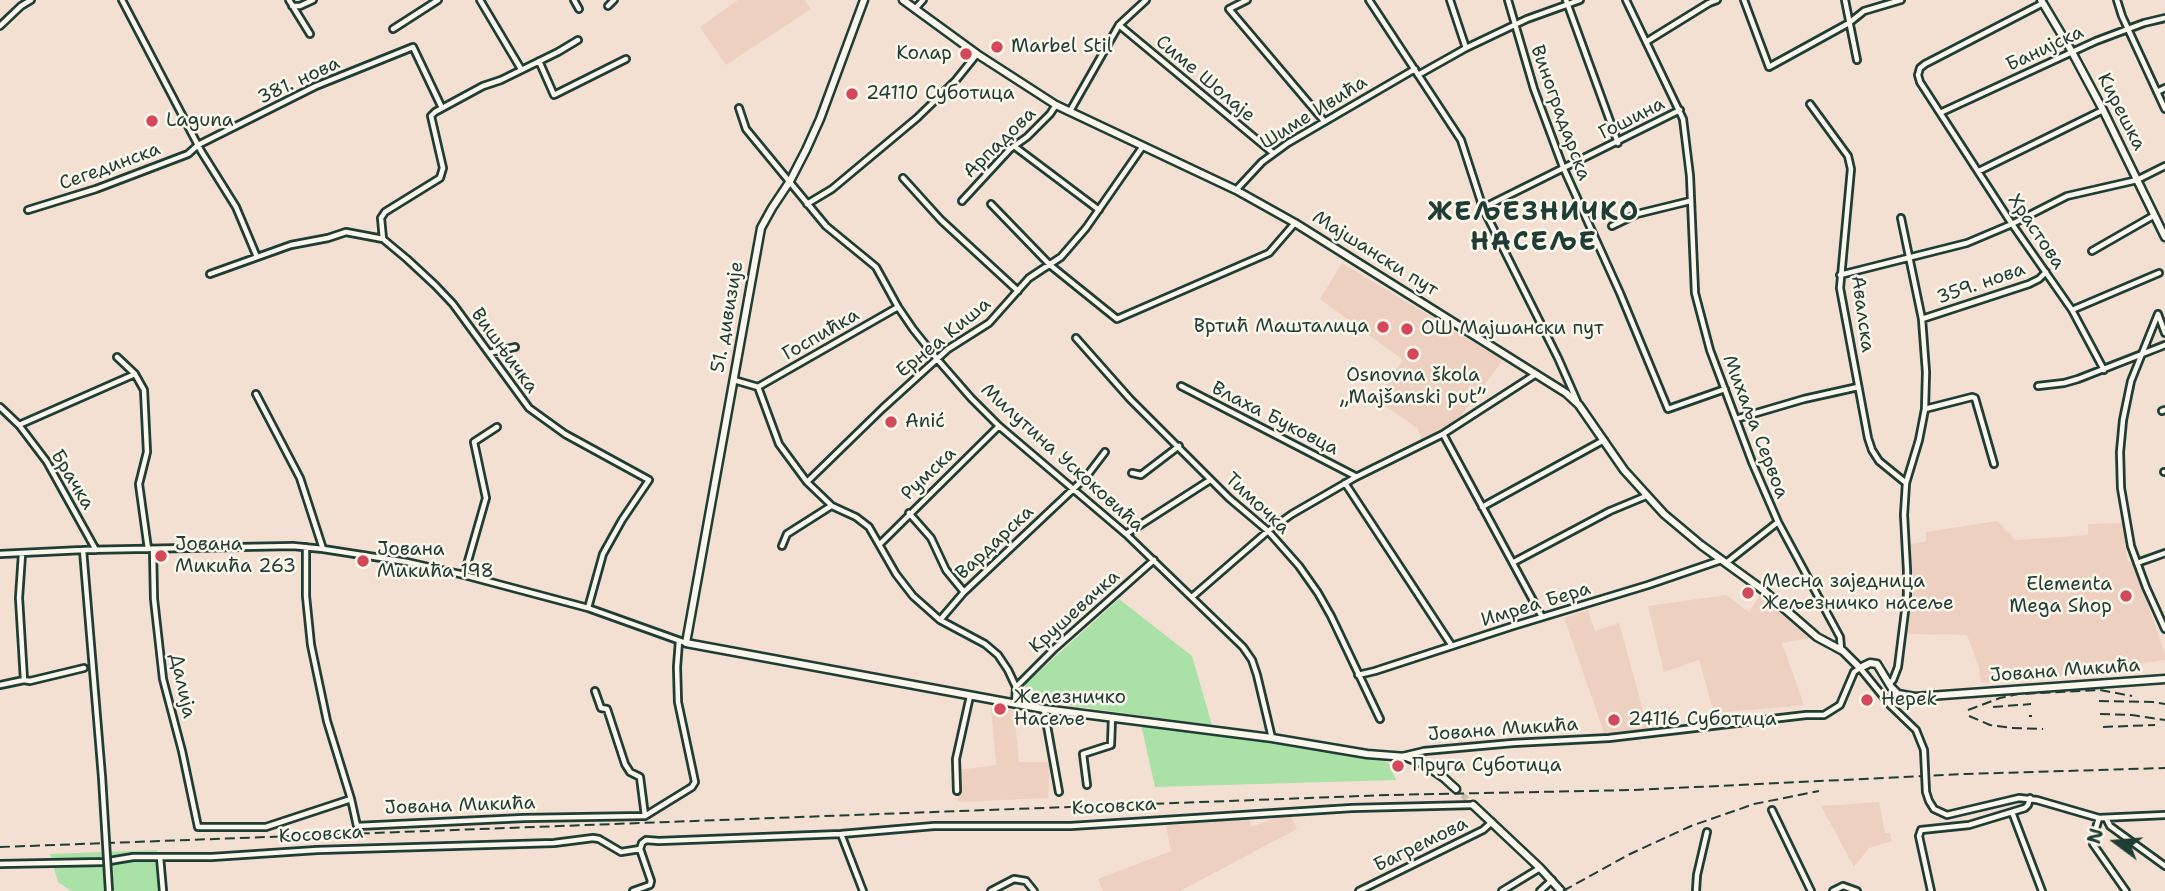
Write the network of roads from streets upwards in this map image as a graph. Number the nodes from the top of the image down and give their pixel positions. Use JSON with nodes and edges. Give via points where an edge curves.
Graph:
{"nodes":[{"id":1,"x":31,"y":0,"type":"edge"},
{"id":2,"x":122,"y":0,"type":"edge"},
{"id":3,"x":289,"y":0,"type":"edge"},
{"id":4,"x":313,"y":0,"type":"edge"},
{"id":5,"x":438,"y":0,"type":"edge"},
{"id":6,"x":480,"y":0,"type":"edge"},
{"id":7,"x":574,"y":0,"type":"edge"},
{"id":8,"x":614,"y":0,"type":"edge"},
{"id":9,"x":862,"y":0,"type":"edge"},
{"id":10,"x":903,"y":0,"type":"edge"},
{"id":11,"x":923,"y":0,"type":"edge"},
{"id":12,"x":1146,"y":0,"type":"edge"},
{"id":13,"x":1247,"y":0,"type":"edge"},
{"id":14,"x":1369,"y":0,"type":"edge"},
{"id":15,"x":1450,"y":0,"type":"edge"},
{"id":16,"x":1508,"y":0,"type":"edge"},
{"id":17,"x":1580,"y":0,"type":"edge"},
{"id":18,"x":1626,"y":0,"type":"edge"},
{"id":19,"x":1717,"y":0,"type":"edge"},
{"id":20,"x":1744,"y":0,"type":"edge"},
{"id":21,"x":1845,"y":0,"type":"edge"},
{"id":22,"x":1901,"y":0,"type":"edge"},
{"id":23,"x":2117,"y":0,"type":"edge"},
{"id":24,"x":1567,"y":2,"type":"edge"},
{"id":25,"x":1891,"y":2,"type":"edge"},
{"id":26,"x":2042,"y":2,"type":"edge"},
{"id":27,"x":292,"y":6,"type":"junction"},
{"id":28,"x":608,"y":6,"type":"dead end"},
{"id":29,"x":579,"y":9,"type":"dead end"},
{"id":30,"x":915,"y":9,"type":"junction"},
{"id":31,"x":2165,"y":18,"type":"edge"},
{"id":32,"x":1849,"y":23,"type":"junction"},
{"id":33,"x":1119,"y":25,"type":"junction"},
{"id":34,"x":1514,"y":25,"type":"junction"},
{"id":35,"x":0,"y":26,"type":"edge"},
{"id":36,"x":2129,"y":28,"type":"junction"},
{"id":37,"x":393,"y":29,"type":"dead end"},
{"id":38,"x":310,"y":34,"type":"dead end"},
{"id":39,"x":578,"y":40,"type":"dead end"},
{"id":40,"x":1646,"y":42,"type":"junction"},
{"id":41,"x":1466,"y":48,"type":"junction"},
{"id":42,"x":2072,"y":52,"type":"junction"},
{"id":43,"x":976,"y":54,"type":"junction"},
{"id":44,"x":626,"y":58,"type":"dead end"},
{"id":45,"x":1857,"y":60,"type":"dead end"},
{"id":46,"x":539,"y":61,"type":"junction"},
{"id":47,"x":521,"y":69,"type":"junction"},
{"id":48,"x":1415,"y":69,"type":"junction"},
{"id":49,"x":1418,"y":75,"type":"junction"},
{"id":50,"x":2165,"y":88,"type":"edge"},
{"id":51,"x":2157,"y":92,"type":"junction"},
{"id":52,"x":1810,"y":104,"type":"dead end"},
{"id":53,"x":1056,"y":105,"type":"junction"},
{"id":54,"x":442,"y":108,"type":"junction"},
{"id":55,"x":739,"y":108,"type":"dead end"},
{"id":56,"x":2165,"y":109,"type":"edge"},
{"id":57,"x":1680,"y":110,"type":"junction"},
{"id":58,"x":2103,"y":110,"type":"junction"},
{"id":59,"x":1069,"y":112,"type":"junction"},
{"id":60,"x":1940,"y":113,"type":"junction"},
{"id":61,"x":1324,"y":121,"type":"junction"},
{"id":62,"x":1618,"y":143,"type":"junction"},
{"id":63,"x":198,"y":145,"type":"junction"},
{"id":64,"x":1143,"y":145,"type":"junction"},
{"id":65,"x":1014,"y":146,"type":"junction"},
{"id":66,"x":1273,"y":153,"type":"junction"},
{"id":67,"x":2165,"y":166,"type":"edge"},
{"id":68,"x":1563,"y":167,"type":"junction"},
{"id":69,"x":1979,"y":171,"type":"junction"},
{"id":70,"x":903,"y":178,"type":"dead end"},
{"id":71,"x":2137,"y":180,"type":"junction"},
{"id":72,"x":790,"y":181,"type":"junction"},
{"id":73,"x":1236,"y":190,"type":"junction"},
{"id":74,"x":962,"y":201,"type":"dead end"},
{"id":75,"x":1690,"y":201,"type":"junction"},
{"id":76,"x":807,"y":204,"type":"junction"},
{"id":77,"x":991,"y":204,"type":"dead end"},
{"id":78,"x":1483,"y":208,"type":"junction"},
{"id":79,"x":28,"y":210,"type":"dead end"},
{"id":80,"x":1099,"y":210,"type":"junction"},
{"id":81,"x":2153,"y":216,"type":"junction"},
{"id":82,"x":1901,"y":218,"type":"dead end"},
{"id":83,"x":1295,"y":223,"type":"junction"},
{"id":84,"x":2012,"y":224,"type":"junction"},
{"id":85,"x":1612,"y":226,"type":"dead end"},
{"id":86,"x":2165,"y":237,"type":"edge"},
{"id":87,"x":383,"y":239,"type":"junction"},
{"id":88,"x":2092,"y":251,"type":"dead end"},
{"id":89,"x":257,"y":257,"type":"junction"},
{"id":90,"x":1909,"y":259,"type":"junction"},
{"id":91,"x":1050,"y":265,"type":"junction"},
{"id":92,"x":2046,"y":272,"type":"junction"},
{"id":93,"x":2159,"y":273,"type":"dead end"},
{"id":94,"x":210,"y":274,"type":"dead end"},
{"id":95,"x":1840,"y":275,"type":"junction"},
{"id":96,"x":1018,"y":291,"type":"junction"},
{"id":97,"x":898,"y":307,"type":"junction"},
{"id":98,"x":2072,"y":310,"type":"junction"},
{"id":99,"x":1922,"y":318,"type":"junction"},
{"id":100,"x":2165,"y":333,"type":"edge"},
{"id":101,"x":1076,"y":338,"type":"dead end"},
{"id":102,"x":2165,"y":345,"type":"edge"},
{"id":103,"x":515,"y":347,"type":"dead end"},
{"id":104,"x":489,"y":353,"type":"junction"},
{"id":105,"x":2141,"y":355,"type":"junction"},
{"id":106,"x":117,"y":357,"type":"dead end"},
{"id":107,"x":937,"y":359,"type":"junction"},
{"id":108,"x":2104,"y":370,"type":"junction"},
{"id":109,"x":135,"y":374,"type":"junction"},
{"id":110,"x":1537,"y":374,"type":"junction"},
{"id":111,"x":734,"y":380,"type":"junction"},
{"id":112,"x":1181,"y":386,"type":"dead end"},
{"id":113,"x":2038,"y":386,"type":"dead end"},
{"id":114,"x":758,"y":387,"type":"junction"},
{"id":115,"x":1858,"y":387,"type":"junction"},
{"id":116,"x":1725,"y":389,"type":"junction"},
{"id":117,"x":256,"y":394,"type":"dead end"},
{"id":118,"x":1579,"y":405,"type":"junction"},
{"id":119,"x":0,"y":407,"type":"edge"},
{"id":120,"x":1926,"y":409,"type":"junction"},
{"id":121,"x":1736,"y":419,"type":"junction"},
{"id":122,"x":19,"y":425,"type":"junction"},
{"id":123,"x":999,"y":426,"type":"junction"},
{"id":124,"x":497,"y":427,"type":"dead end"},
{"id":125,"x":1443,"y":434,"type":"junction"},
{"id":126,"x":1604,"y":440,"type":"junction"},
{"id":127,"x":1179,"y":446,"type":"junction"},
{"id":128,"x":1105,"y":452,"type":"dead end"},
{"id":129,"x":1994,"y":464,"type":"dead end"},
{"id":130,"x":1132,"y":473,"type":"dead end"},
{"id":131,"x":1356,"y":477,"type":"junction"},
{"id":132,"x":1210,"y":480,"type":"junction"},
{"id":133,"x":807,"y":482,"type":"junction"},
{"id":134,"x":1345,"y":483,"type":"junction"},
{"id":135,"x":1906,"y":483,"type":"junction"},
{"id":136,"x":1073,"y":489,"type":"junction"},
{"id":137,"x":1646,"y":496,"type":"junction"},
{"id":138,"x":832,"y":506,"type":"junction"},
{"id":139,"x":1482,"y":507,"type":"junction"},
{"id":140,"x":909,"y":513,"type":"junction"},
{"id":141,"x":1778,"y":522,"type":"junction"},
{"id":142,"x":1268,"y":531,"type":"junction"},
{"id":143,"x":1126,"y":534,"type":"junction"},
{"id":144,"x":880,"y":544,"type":"junction"},
{"id":145,"x":782,"y":546,"type":"dead end"},
{"id":146,"x":306,"y":547,"type":"junction"},
{"id":147,"x":323,"y":548,"type":"junction"},
{"id":148,"x":150,"y":549,"type":"junction"},
{"id":149,"x":83,"y":550,"type":"junction"},
{"id":150,"x":96,"y":551,"type":"junction"},
{"id":151,"x":2165,"y":553,"type":"edge"},
{"id":152,"x":0,"y":554,"type":"edge"},
{"id":153,"x":22,"y":554,"type":"junction"},
{"id":154,"x":1154,"y":560,"type":"junction"},
{"id":155,"x":1724,"y":561,"type":"junction"},
{"id":156,"x":1514,"y":562,"type":"junction"},
{"id":157,"x":2137,"y":563,"type":"junction"},
{"id":158,"x":464,"y":575,"type":"junction"},
{"id":159,"x":964,"y":593,"type":"junction"},
{"id":160,"x":1192,"y":597,"type":"junction"},
{"id":161,"x":588,"y":608,"type":"junction"},
{"id":162,"x":1542,"y":617,"type":"junction"},
{"id":163,"x":940,"y":620,"type":"junction"},
{"id":164,"x":2165,"y":629,"type":"edge"},
{"id":165,"x":682,"y":642,"type":"junction"},
{"id":166,"x":1452,"y":646,"type":"junction"},
{"id":167,"x":1841,"y":649,"type":"junction"},
{"id":168,"x":84,"y":668,"type":"dead end"},
{"id":169,"x":1860,"y":668,"type":"junction"},
{"id":170,"x":1359,"y":674,"type":"junction"},
{"id":171,"x":2165,"y":679,"type":"edge"},
{"id":172,"x":24,"y":680,"type":"junction"},
{"id":173,"x":1889,"y":684,"type":"junction"},
{"id":174,"x":0,"y":685,"type":"edge"},
{"id":175,"x":1016,"y":687,"type":"junction"},
{"id":176,"x":595,"y":691,"type":"dead end"},
{"id":177,"x":970,"y":696,"type":"junction"},
{"id":178,"x":1015,"y":704,"type":"junction"},
{"id":179,"x":1044,"y":709,"type":"junction"},
{"id":180,"x":1112,"y":718,"type":"junction"},
{"id":181,"x":1380,"y":719,"type":"dead end"},
{"id":182,"x":1272,"y":738,"type":"junction"},
{"id":183,"x":1424,"y":751,"type":"junction"},
{"id":184,"x":1399,"y":757,"type":"junction"},
{"id":185,"x":1424,"y":764,"type":"junction"},
{"id":186,"x":1087,"y":785,"type":"dead end"},
{"id":187,"x":1456,"y":789,"type":"tunnel mouth"},
{"id":188,"x":957,"y":791,"type":"dead end"},
{"id":189,"x":1059,"y":792,"type":"dead end"},
{"id":190,"x":2030,"y":798,"type":"junction"},
{"id":191,"x":351,"y":799,"type":"junction"},
{"id":192,"x":1473,"y":805,"type":"joint"},
{"id":193,"x":1772,"y":810,"type":"dead end"},
{"id":194,"x":2012,"y":812,"type":"junction"},
{"id":195,"x":2165,"y":815,"type":"edge"},
{"id":196,"x":645,"y":816,"type":"junction"},
{"id":197,"x":2103,"y":818,"type":"junction"},
{"id":198,"x":1492,"y":821,"type":"junction"},
{"id":199,"x":1707,"y":832,"type":"dead end"},
{"id":200,"x":841,"y":834,"type":"junction"},
{"id":201,"x":640,"y":849,"type":"junction"},
{"id":202,"x":160,"y":857,"type":"junction"},
{"id":203,"x":0,"y":864,"type":"edge"},
{"id":204,"x":2165,"y":866,"type":"edge"},
{"id":205,"x":1540,"y":868,"type":"junction"},
{"id":206,"x":1552,"y":880,"type":"junction"},
{"id":207,"x":109,"y":891,"type":"edge"},
{"id":208,"x":163,"y":891,"type":"edge"},
{"id":209,"x":633,"y":891,"type":"edge"},
{"id":210,"x":863,"y":891,"type":"edge"},
{"id":211,"x":991,"y":891,"type":"edge"},
{"id":212,"x":1034,"y":891,"type":"edge"},
{"id":213,"x":1359,"y":891,"type":"edge"},
{"id":214,"x":1502,"y":891,"type":"edge"},
{"id":215,"x":1540,"y":891,"type":"edge"},
{"id":216,"x":1561,"y":891,"type":"edge"},
{"id":217,"x":1696,"y":891,"type":"edge"},
{"id":218,"x":1811,"y":891,"type":"edge"},
{"id":219,"x":1833,"y":891,"type":"edge"},
{"id":220,"x":1857,"y":891,"type":"edge"},
{"id":221,"x":1931,"y":891,"type":"edge"},
{"id":222,"x":2042,"y":891,"type":"edge"},
{"id":223,"x":2126,"y":891,"type":"edge"}],
"edges":[{"from":1,"to":35,"type":"street"},
{"from":2,"to":63,"type":"street"},
{"from":3,"to":27,"type":"street"},
{"from":4,"to":27,"type":"street"},
{"from":5,"to":37,"type":"street"},
{"from":6,"to":47,"type":"street"},
{"from":7,"to":29,"type":"street"},
{"from":8,"to":28,"type":"street"},
{"from":9,"to":72,"type":"street","name":"51. дивизије","via":[[820,119]]},
{"from":10,"to":30,"type":"street","name":"Мајшански пут"},
{"from":11,"to":30,"type":"street"},
{"from":12,"to":33,"type":"street"},
{"from":13,"to":61,"type":"street","via":[[1229,9]]},
{"from":14,"to":48,"type":"street"},
{"from":15,"to":41,"type":"street"},
{"from":16,"to":34,"type":"street","name":"Виноградарска"},
{"from":17,"to":24,"type":"street"},
{"from":18,"to":40,"type":"street","name":"Михаља Сервоа"},
{"from":19,"to":40,"type":"street"},
{"from":20,"to":32,"type":"street","via":[[1769,67]]},
{"from":21,"to":32,"type":"street"},
{"from":22,"to":25,"type":"street"},
{"from":23,"to":36,"type":"street"},
{"from":24,"to":34,"type":"street"},
{"from":24,"to":62,"type":"street"},
{"from":25,"to":32,"type":"street","via":[[1864,11]]},
{"from":26,"to":42,"type":"street","name":"Кирешка"},
{"from":26,"to":60,"type":"street","name":"Кирешка","via":[[1920,68],[1920,82]]},
{"from":27,"to":38,"type":"street"},
{"from":30,"to":43,"type":"street","name":"Мајшански пут"},
{"from":31,"to":36,"type":"street","name":"Банијска"},
{"from":32,"to":45,"type":"street"},
{"from":33,"to":59,"type":"street"},
{"from":33,"to":66,"type":"street","name":"Симе Шолаје"},
{"from":34,"to":41,"type":"street"},
{"from":34,"to":68,"type":"street","name":"Виноградарска"},
{"from":36,"to":42,"type":"street","name":"Банијска"},
{"from":36,"to":51,"type":"street"},
{"from":39,"to":46,"type":"street"},
{"from":40,"to":57,"type":"street","name":"Михаља Сервоа"},
{"from":41,"to":49,"type":"street"},
{"from":42,"to":58,"type":"street","name":"Кирешка"},
{"from":42,"to":60,"type":"street","name":"Банијска"},
{"from":43,"to":53,"type":"street","name":"Мајшански пут"},
{"from":43,"to":76,"type":"street","via":[[917,118],[832,190]]},
{"from":44,"to":46,"type":"street","via":[[554,95]]},
{"from":46,"to":47,"type":"street"},
{"from":47,"to":54,"type":"street"},
{"from":48,"to":49,"type":"street"},
{"from":48,"to":61,"type":"street","name":"Шиме Ивића"},
{"from":49,"to":78,"type":"street","via":[[1461,140]]},
{"from":50,"to":51,"type":"street"},
{"from":51,"to":56,"type":"street"},
{"from":52,"to":95,"type":"street","name":"Авалска","via":[[1848,156],[1851,169]]},
{"from":53,"to":59,"type":"street","name":"Мајшански пут"},
{"from":53,"to":65,"type":"street","name":"Арпадова"},
{"from":54,"to":63,"type":"street","name":"381. нова","via":[[414,47],[316,86]]},
{"from":54,"to":87,"type":"street","via":[[431,116],[443,168],[440,178],[385,212],[381,218]]},
{"from":55,"to":72,"type":"street","name":"Милутина Ускоковића","via":[[746,129]]},
{"from":57,"to":62,"type":"street","name":"Гошина"},
{"from":57,"to":75,"type":"street","name":"Михаља Сервоа","via":[[1686,132]]},
{"from":58,"to":69,"type":"street"},
{"from":58,"to":71,"type":"street","name":"Кирешка"},
{"from":59,"to":64,"type":"street","name":"Мајшански пут"},
{"from":60,"to":69,"type":"street","name":"Храстова"},
{"from":61,"to":66,"type":"street","name":"Шиме Ивића"},
{"from":62,"to":68,"type":"street","name":"Гошина"},
{"from":63,"to":79,"type":"street","name":"Сегединска","via":[[188,154]]},
{"from":63,"to":89,"type":"street","via":[[236,207]]},
{"from":64,"to":73,"type":"street","name":"Мајшански пут"},
{"from":64,"to":80,"type":"street","name":"Ернеа Киша"},
{"from":65,"to":74,"type":"street","name":"Арпадова"},
{"from":65,"to":80,"type":"street"},
{"from":66,"to":73,"type":"street","name":"Шиме Ивића"},
{"from":67,"to":71,"type":"street"},
{"from":68,"to":78,"type":"street","name":"Гошина"},
{"from":68,"to":116,"type":"street","name":"Виноградарска","via":[[1668,409]]},
{"from":69,"to":84,"type":"street","name":"Храстова"},
{"from":70,"to":96,"type":"street"},
{"from":71,"to":81,"type":"street","name":"Кирешка"},
{"from":71,"to":84,"type":"street","via":[[2067,196]]},
{"from":72,"to":76,"type":"street","name":"Милутина Ускоковића"},
{"from":72,"to":111,"type":"street","name":"51. дивизије","via":[[761,228]]},
{"from":73,"to":83,"type":"street","name":"Мајшански пут"},
{"from":75,"to":85,"type":"street","via":[[1637,214]]},
{"from":75,"to":116,"type":"street","name":"Михаља Сервоа","via":[[1695,293]]},
{"from":76,"to":97,"type":"street","name":"Милутина Ускоковића","via":[[876,267]]},
{"from":77,"to":91,"type":"street"},
{"from":78,"to":118,"type":"street"},
{"from":80,"to":91,"type":"street","name":"Ернеа Киша"},
{"from":81,"to":86,"type":"street","name":"Кирешка"},
{"from":81,"to":88,"type":"street"},
{"from":82,"to":90,"type":"street"},
{"from":83,"to":91,"type":"street","via":[[1269,253],[1117,319]]},
{"from":83,"to":110,"type":"street","name":"Мајшански пут"},
{"from":84,"to":90,"type":"street","via":[[1967,243]]},
{"from":84,"to":92,"type":"street","name":"Храстова"},
{"from":87,"to":89,"type":"street","via":[[345,232]]},
{"from":87,"to":104,"type":"street","name":"Вишњичка","via":[[453,304]]},
{"from":89,"to":94,"type":"street"},
{"from":90,"to":95,"type":"street"},
{"from":90,"to":99,"type":"street"},
{"from":91,"to":96,"type":"street","name":"Ернеа Киша"},
{"from":92,"to":98,"type":"street","name":"Храстова"},
{"from":92,"to":99,"type":"street","name":"359. нова","via":[[2029,284]]},
{"from":93,"to":98,"type":"street"},
{"from":95,"to":115,"type":"street","name":"Авалска"},
{"from":96,"to":107,"type":"street","name":"Ернеа Киша","via":[[989,323]]},
{"from":97,"to":107,"type":"street","name":"Милутина Ускоковића"},
{"from":97,"to":114,"type":"street","name":"Госпићка"},
{"from":98,"to":108,"type":"street","name":"Храстова"},
{"from":99,"to":120,"type":"street"},
{"from":100,"to":105,"type":"street","via":[[2158,314]]},
{"from":101,"to":127,"type":"street","name":"Тимочка"},
{"from":102,"to":105,"type":"street"},
{"from":103,"to":104,"type":"street"},
{"from":104,"to":161,"type":"street","name":"Вишњичка","via":[[529,408],[547,423],[649,480],[603,554]]},
{"from":105,"to":108,"type":"street"},
{"from":105,"to":157,"type":"street","via":[[2127,397],[2120,452],[2124,509]]},
{"from":106,"to":109,"type":"street"},
{"from":107,"to":123,"type":"street","name":"Милутина Ускоковића"},
{"from":107,"to":133,"type":"street","name":"Ернеа Киша"},
{"from":108,"to":113,"type":"street"},
{"from":109,"to":122,"type":"street"},
{"from":109,"to":148,"type":"street","name":"Далија","via":[[144,390],[147,452],[139,484]]},
{"from":110,"to":118,"type":"street","name":"Мајшански пут"},
{"from":110,"to":125,"type":"street"},
{"from":111,"to":114,"type":"street"},
{"from":111,"to":165,"type":"street","name":"51. дивизије"},
{"from":112,"to":131,"type":"street","name":"Влаха Буковца"},
{"from":114,"to":133,"type":"street","via":[[775,438]]},
{"from":115,"to":121,"type":"street"},
{"from":115,"to":135,"type":"street","name":"Авалска","via":[[1872,450]]},
{"from":116,"to":121,"type":"street","name":"Михаља Сервоа"},
{"from":117,"to":147,"type":"street","via":[[300,478]]},
{"from":118,"to":126,"type":"street","name":"Мајшански пут"},
{"from":119,"to":122,"type":"street","name":"Брачка"},
{"from":120,"to":129,"type":"street","via":[[1975,398]]},
{"from":120,"to":135,"type":"street"},
{"from":121,"to":141,"type":"street","name":"Михаља Сервоа"},
{"from":122,"to":150,"type":"street","name":"Брачка","via":[[47,462]]},
{"from":123,"to":136,"type":"street","name":"Милутина Ускоковића"},
{"from":123,"to":140,"type":"street","name":"Румска"},
{"from":124,"to":158,"type":"street","via":[[474,442],[486,498]]},
{"from":125,"to":131,"type":"street"},
{"from":125,"to":139,"type":"street"},
{"from":126,"to":137,"type":"street","name":"Мајшански пут"},
{"from":126,"to":139,"type":"street"},
{"from":127,"to":130,"type":"street","via":[[1141,475]]},
{"from":127,"to":132,"type":"street","name":"Тимочка"},
{"from":128,"to":136,"type":"street","name":"Вардарска"},
{"from":131,"to":134,"type":"street"},
{"from":132,"to":142,"type":"street","name":"Тимочка"},
{"from":132,"to":143,"type":"street"},
{"from":133,"to":138,"type":"street"},
{"from":134,"to":142,"type":"street"},
{"from":134,"to":166,"type":"street","name":"Влаха Буковца"},
{"from":135,"to":173,"type":"street","via":[[1907,595],[1898,667]]},
{"from":136,"to":143,"type":"street","name":"Милутина Ускоковића"},
{"from":136,"to":159,"type":"street","name":"Вардарска"},
{"from":137,"to":155,"type":"street","name":"Мајшански пут"},
{"from":137,"to":156,"type":"street"},
{"from":138,"to":144,"type":"street","via":[[864,521]]},
{"from":138,"to":145,"type":"street","via":[[787,534]]},
{"from":139,"to":156,"type":"street"},
{"from":140,"to":144,"type":"street","name":"Румска"},
{"from":140,"to":159,"type":"street","via":[[931,538],[946,570]]},
{"from":141,"to":155,"type":"street","name":"Имреа Бера"},
{"from":141,"to":167,"type":"street","name":"Михаља Сервоа","via":[[1840,638]]},
{"from":142,"to":160,"type":"street"},
{"from":142,"to":170,"type":"street","name":"Тимочка","via":[[1314,586]]},
{"from":143,"to":154,"type":"street","name":"Милутина Ускоковића"},
{"from":144,"to":163,"type":"street","via":[[904,586]]},
{"from":146,"to":147,"type":"street","name":"Јована Микића"},
{"from":146,"to":148,"type":"street","name":"Јована Микића"},
{"from":146,"to":191,"type":"street","name":"Јована Микића","via":[[311,645],[327,721]]},
{"from":147,"to":158,"type":"street","name":"Јована Микића"},
{"from":148,"to":150,"type":"street","name":"Јована Микића"},
{"from":148,"to":191,"type":"street","name":"Далија","via":[[163,679],[198,827],[266,827]]},
{"from":149,"to":150,"type":"street","name":"Јована Микића"},
{"from":149,"to":153,"type":"street","name":"Јована Микића"},
{"from":149,"to":207,"type":"street","bridge":true},
{"from":151,"to":157,"type":"street"},
{"from":152,"to":153,"type":"street","name":"Јована Микића"},
{"from":153,"to":172,"type":"street","via":[[19,598]]},
{"from":154,"to":160,"type":"street","name":"Милутина Ускоковића"},
{"from":154,"to":175,"type":"street","name":"Крушевачка"},
{"from":155,"to":162,"type":"street","name":"Имреа Бера"},
{"from":155,"to":167,"type":"street","name":"Мајшански пут","via":[[1817,637]]},
{"from":156,"to":162,"type":"street"},
{"from":157,"to":164,"type":"street"},
{"from":158,"to":161,"type":"street","name":"Јована Микића"},
{"from":159,"to":163,"type":"street","name":"Вардарска"},
{"from":160,"to":182,"type":"street","name":"Милутина Ускоковића","via":[[1252,660]]},
{"from":161,"to":165,"type":"street","name":"Јована Микића"},
{"from":162,"to":166,"type":"street","name":"Имреа Бера"},
{"from":163,"to":175,"type":"street","via":[[993,650]]},
{"from":165,"to":177,"type":"street","name":"Јована Микића"},
{"from":165,"to":196,"type":"street","via":[[678,702],[695,782]]},
{"from":166,"to":170,"type":"street","name":"Имреа Бера"},
{"from":167,"to":169,"type":"street","name":"Мајшански пут"},
{"from":168,"to":172,"type":"street"},
{"from":169,"to":173,"type":"street","name":"Јована Микића","via":[[1868,663],[1879,665]]},
{"from":169,"to":183,"type":"street","name":"Јована Микића","via":[[1840,705],[1824,715],[1609,738]]},
{"from":169,"to":190,"type":"street","name":"Мајшански пут","bridge":true,"via":[[1916,730],[1924,750],[1928,801],[1934,809],[1947,815]]},
{"from":170,"to":181,"type":"street","name":"Тимочка"},
{"from":171,"to":173,"type":"street","name":"Јована Микића","via":[[1916,697],[1898,694]]},
{"from":172,"to":174,"type":"street"},
{"from":175,"to":178,"type":"street"},
{"from":176,"to":196,"type":"street","via":[[601,708],[607,709],[625,764],[640,777]]},
{"from":177,"to":178,"type":"street","name":"Јована Микића"},
{"from":177,"to":188,"type":"street","via":[[956,759]]},
{"from":178,"to":179,"type":"street","name":"Јована Микића"},
{"from":179,"to":180,"type":"street","name":"Јована Микића"},
{"from":179,"to":189,"type":"street"},
{"from":180,"to":182,"type":"street","name":"Јована Микића"},
{"from":180,"to":186,"type":"street","via":[[1111,745],[1083,754]]},
{"from":182,"to":184,"type":"street","name":"Јована Микића"},
{"from":183,"to":184,"type":"street","name":"Јована Микића"},
{"from":183,"to":185,"type":"street"},
{"from":184,"to":185,"type":"street"},
{"from":185,"to":187,"type":"street"},
{"from":190,"to":194,"type":"street","via":[[2025,808]]},
{"from":190,"to":197,"type":"street"},
{"from":191,"to":196,"type":"street","name":"Јована Микића","via":[[357,826]]},
{"from":192,"to":198,"type":"street","name":"Косовска"},
{"from":192,"to":200,"type":"street","name":"Косовска","via":[[1071,825],[934,825]]},
{"from":193,"to":218,"type":"street"},
{"from":194,"to":221,"type":"street","via":[[1969,825],[1921,831]]},
{"from":194,"to":222,"type":"street"},
{"from":195,"to":197,"type":"street"},
{"from":197,"to":204,"type":"street"},
{"from":197,"to":223,"type":"street","via":[[2093,844]]},
{"from":198,"to":205,"type":"street","name":"Косовска"},
{"from":198,"to":213,"type":"street","name":"Багремова","via":[[1483,830]]},
{"from":199,"to":217,"type":"street"},
{"from":200,"to":201,"type":"street","name":"Косовска","via":[[646,840]]},
{"from":200,"to":210,"type":"street"},
{"from":201,"to":202,"type":"street","name":"Косовска","via":[[621,852],[593,838]]},
{"from":201,"to":209,"type":"street","via":[[651,881],[650,886]]},
{"from":202,"to":203,"type":"street","name":"Косовска"},
{"from":202,"to":208,"type":"street"},
{"from":205,"to":206,"type":"street","name":"Косовска"},
{"from":205,"to":214,"type":"street"},
{"from":206,"to":215,"type":"street"},
{"from":206,"to":216,"type":"street","name":"Косовска"},
{"from":211,"to":212,"type":"street","via":[[1014,879],[1026,881]]},
{"from":219,"to":220,"type":"street","via":[[1843,886]]}]}
